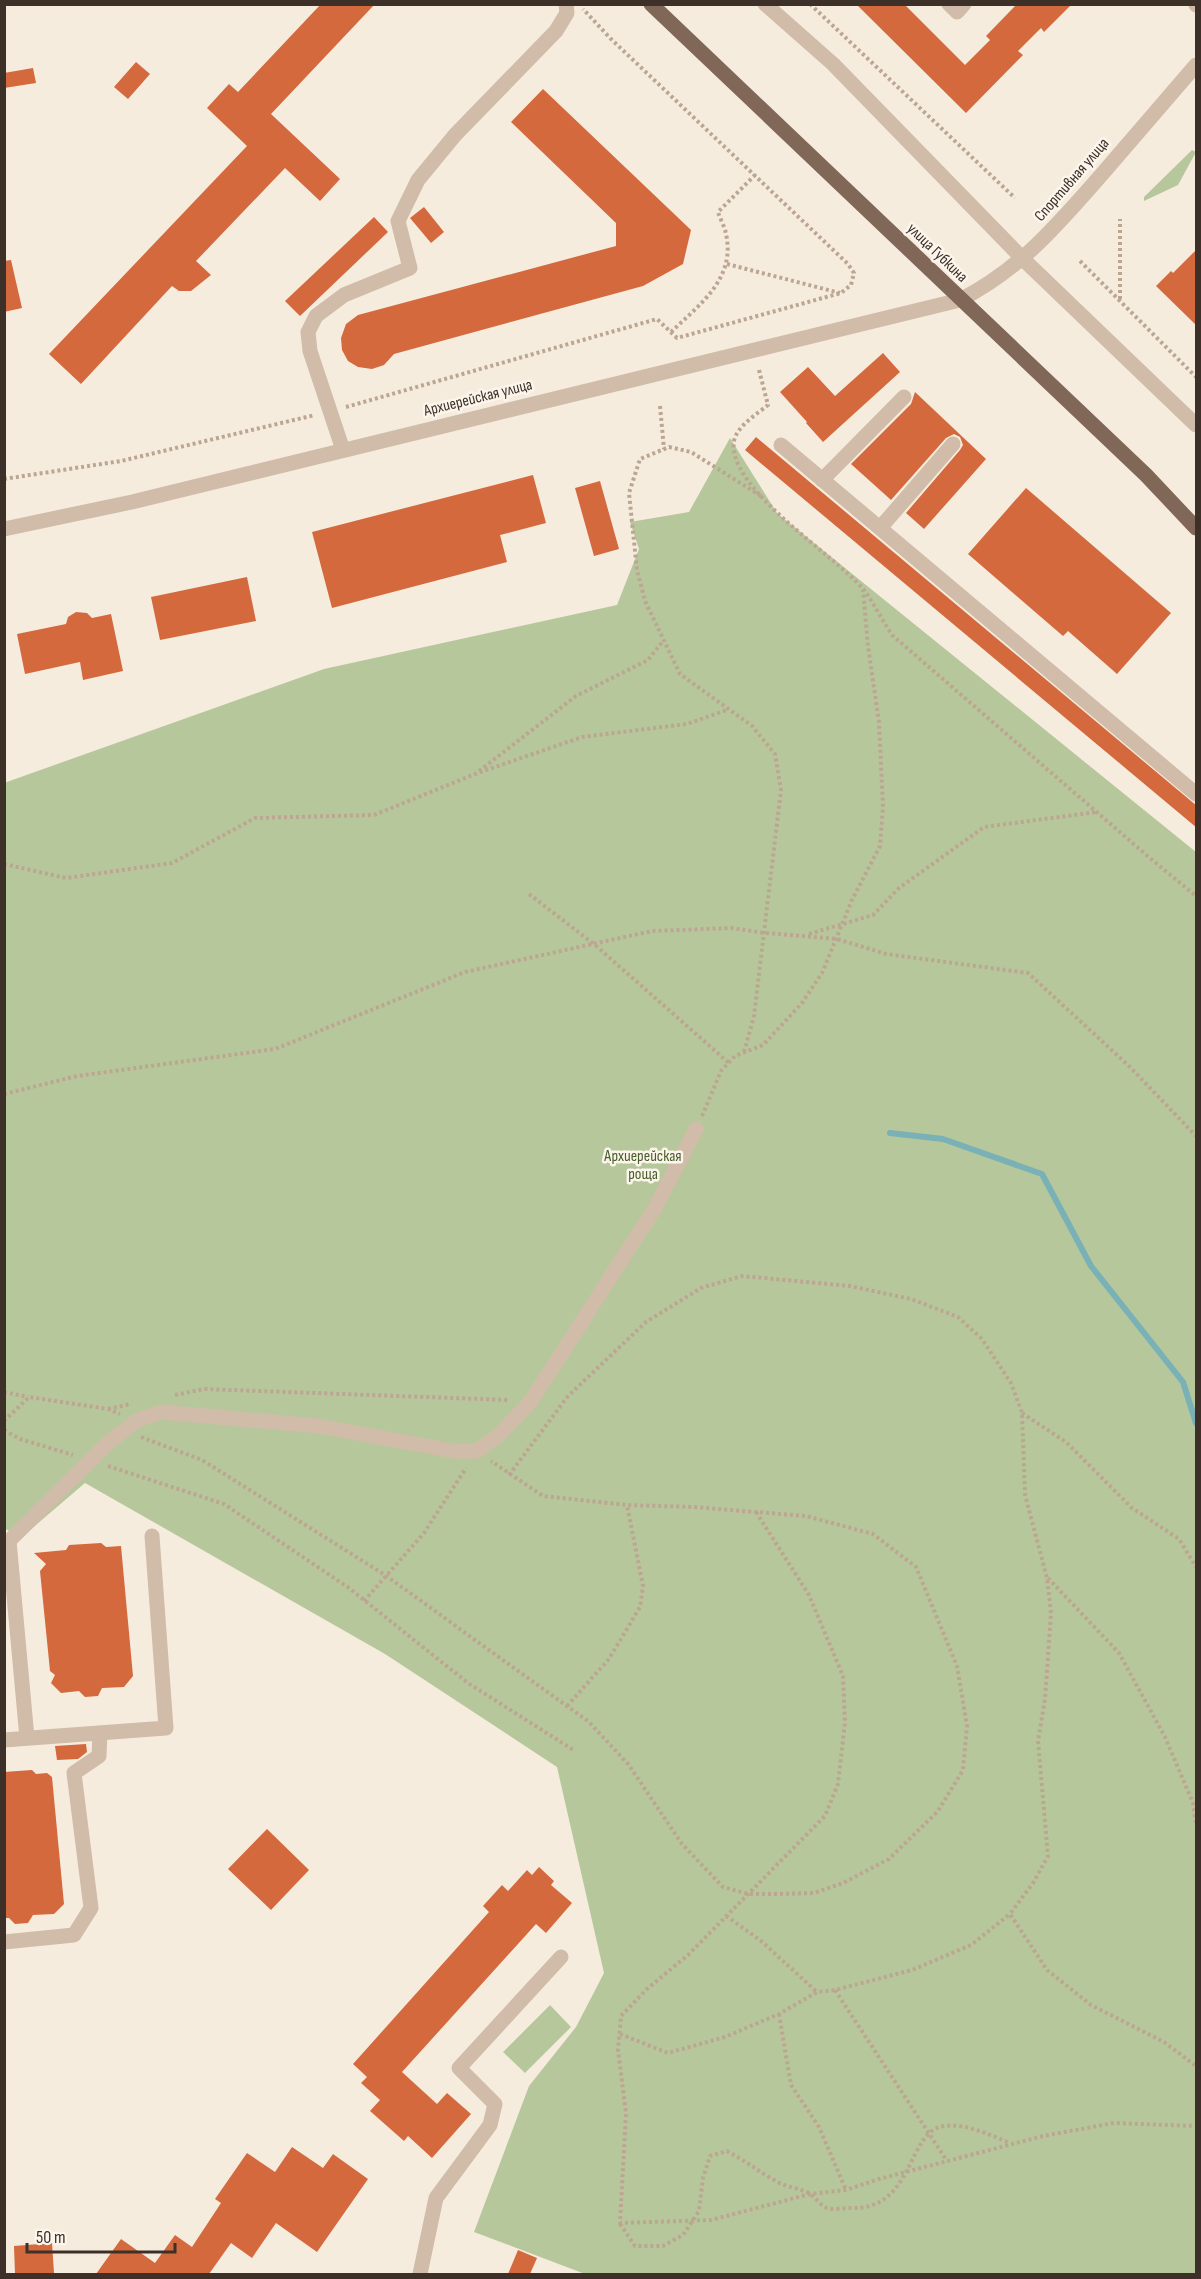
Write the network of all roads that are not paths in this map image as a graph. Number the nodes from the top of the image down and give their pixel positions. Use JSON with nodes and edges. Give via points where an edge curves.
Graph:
{"nodes":[{"id":1,"x":566,"y":4,"type":"edge"},
{"id":2,"x":651,"y":4,"type":"edge"},
{"id":3,"x":949,"y":4,"type":"edge"},
{"id":4,"x":964,"y":4,"type":"edge"},
{"id":5,"x":771,"y":6,"type":"edge"},
{"id":6,"x":1197,"y":65,"type":"edge"},
{"id":7,"x":1023,"y":259,"type":"junction"},
{"id":8,"x":960,"y":300,"type":"junction"},
{"id":9,"x":904,"y":397,"type":"dead end"},
{"id":10,"x":1197,"y":425,"type":"edge"},
{"id":11,"x":953,"y":444,"type":"dead end"},
{"id":12,"x":781,"y":445,"type":"dead end"},
{"id":13,"x":343,"y":450,"type":"junction"},
{"id":14,"x":822,"y":480,"type":"junction"},
{"id":15,"x":880,"y":528,"type":"junction"},
{"id":16,"x":1197,"y":528,"type":"edge"},
{"id":17,"x":4,"y":529,"type":"edge"},
{"id":18,"x":1197,"y":794,"type":"edge"},
{"id":19,"x":696,"y":1129,"type":"road end"},
{"id":20,"x":152,"y":1536,"type":"dead end"},
{"id":21,"x":7,"y":1545,"type":"edge"},
{"id":22,"x":100,"y":1733,"type":"junction"},
{"id":23,"x":27,"y":1738,"type":"junction"},
{"id":24,"x":4,"y":1740,"type":"edge"},
{"id":25,"x":4,"y":1942,"type":"edge"},
{"id":26,"x":561,"y":1957,"type":"dead end"},
{"id":27,"x":420,"y":2274,"type":"edge"}],
"edges":[{"from":1,"to":13,"type":"street","via":[[567,13],[556,31],[455,135],[418,180],[398,220],[410,268],[344,295],[316,316],[308,332],[310,351]]},
{"from":2,"to":8,"type":"main road","name":"улица Губкина"},
{"from":3,"to":4,"type":"street","via":[[957,12]]},
{"from":5,"to":7,"type":"street"},
{"from":6,"to":7,"type":"street","name":"Спортивная улица"},
{"from":7,"to":8,"type":"street","name":"Спортивная улица","via":[[988,286]]},
{"from":7,"to":10,"type":"street"},
{"from":8,"to":13,"type":"street","name":"Архиерейская улица"},
{"from":8,"to":16,"type":"main road","name":"улица Губкина"},
{"from":9,"to":14,"type":"street"},
{"from":11,"to":15,"type":"street"},
{"from":12,"to":14,"type":"street"},
{"from":13,"to":17,"type":"street","name":"Архиерейская улица"},
{"from":14,"to":15,"type":"street"},
{"from":15,"to":18,"type":"street"},
{"from":19,"to":21,"type":"street","via":[[655,1208],[531,1401],[500,1434],[477,1451],[453,1451],[319,1426],[161,1412],[138,1420],[124,1431]]},
{"from":20,"to":22,"type":"street","via":[[166,1728]]},
{"from":21,"to":23,"type":"street"},
{"from":22,"to":23,"type":"street"},
{"from":22,"to":25,"type":"street","via":[[99,1756],[74,1773],[91,1908],[74,1935]]},
{"from":23,"to":24,"type":"street"},
{"from":26,"to":27,"type":"street","via":[[459,2068],[495,2104],[490,2125],[436,2198]]}]}
